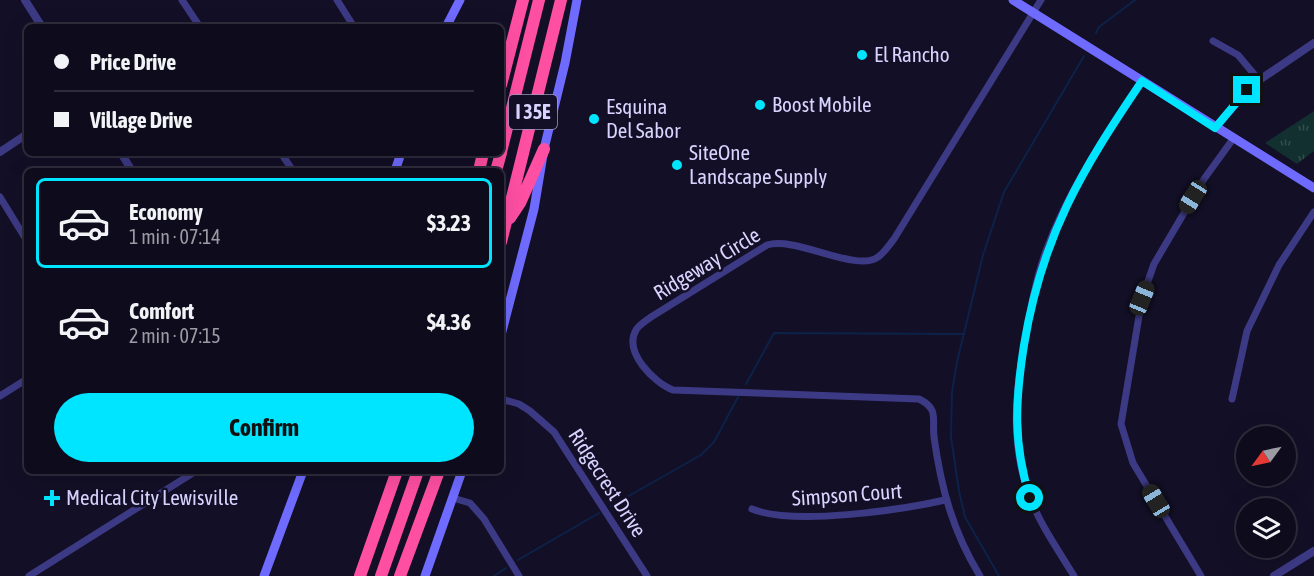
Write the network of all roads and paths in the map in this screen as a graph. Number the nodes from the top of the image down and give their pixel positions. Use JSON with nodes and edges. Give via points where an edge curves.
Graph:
{"nodes":[{"id":1,"x":25,"y":0,"type":"edge"},
{"id":2,"x":182,"y":0,"type":"edge"},
{"id":3,"x":337,"y":0,"type":"edge"},
{"id":4,"x":460,"y":0,"type":"edge"},
{"id":5,"x":523,"y":0,"type":"edge"},
{"id":6,"x":539,"y":0,"type":"edge"},
{"id":7,"x":561,"y":0,"type":"edge"},
{"id":8,"x":577,"y":0,"type":"edge"},
{"id":9,"x":1013,"y":0,"type":"edge"},
{"id":10,"x":1041,"y":0,"type":"edge"},
{"id":11,"x":1033,"y":12,"type":"junction"},
{"id":12,"x":40,"y":24,"type":"edge"},
{"id":13,"x":198,"y":24,"type":"edge"},
{"id":14,"x":352,"y":24,"type":"edge"},
{"id":15,"x":448,"y":24,"type":"edge"},
{"id":16,"x":1213,"y":41,"type":"dead end"},
{"id":17,"x":1314,"y":43,"type":"edge"},
{"id":18,"x":504,"y":73,"type":"edge"},
{"id":19,"x":1259,"y":80,"type":"junction"},
{"id":20,"x":1142,"y":81,"type":"junction"},
{"id":21,"x":1215,"y":128,"type":"junction"},
{"id":22,"x":24,"y":136,"type":"edge"},
{"id":23,"x":1233,"y":139,"type":"junction"},
{"id":24,"x":504,"y":141,"type":"edge"},
{"id":25,"x":544,"y":149,"type":"junction"},
{"id":26,"x":0,"y":152,"type":"edge"},
{"id":27,"x":1314,"y":188,"type":"edge"},
{"id":28,"x":0,"y":197,"type":"edge"},
{"id":29,"x":1314,"y":212,"type":"edge"},
{"id":30,"x":506,"y":224,"type":"junction"},
{"id":31,"x":504,"y":231,"type":"edge"},
{"id":32,"x":24,"y":236,"type":"edge"},
{"id":33,"x":504,"y":324,"type":"edge"},
{"id":34,"x":24,"y":381,"type":"edge"},
{"id":35,"x":0,"y":396,"type":"edge"},
{"id":36,"x":1232,"y":399,"type":"dead end"},
{"id":37,"x":504,"y":400,"type":"edge"},
{"id":38,"x":191,"y":474,"type":"edge"},
{"id":39,"x":302,"y":474,"type":"edge"},
{"id":40,"x":396,"y":474,"type":"edge"},
{"id":41,"x":417,"y":474,"type":"edge"},
{"id":42,"x":438,"y":474,"type":"edge"},
{"id":43,"x":461,"y":474,"type":"edge"},
{"id":44,"x":453,"y":498,"type":"junction"},
{"id":45,"x":945,"y":500,"type":"junction"},
{"id":46,"x":752,"y":509,"type":"dead end"},
{"id":47,"x":1314,"y":551,"type":"edge"},
{"id":48,"x":29,"y":576,"type":"edge"},
{"id":49,"x":264,"y":576,"type":"edge"},
{"id":50,"x":360,"y":576,"type":"edge"},
{"id":51,"x":381,"y":576,"type":"edge"},
{"id":52,"x":400,"y":576,"type":"edge"},
{"id":53,"x":425,"y":576,"type":"edge"},
{"id":54,"x":519,"y":576,"type":"edge"},
{"id":55,"x":647,"y":576,"type":"edge"},
{"id":56,"x":980,"y":576,"type":"edge"},
{"id":57,"x":1074,"y":576,"type":"edge"},
{"id":58,"x":1201,"y":576,"type":"edge"},
{"id":59,"x":1274,"y":576,"type":"edge"}],
"edges":[{"from":1,"to":12,"type":"street"},
{"from":2,"to":13,"type":"street"},
{"from":3,"to":14,"type":"street"},
{"from":4,"to":15,"type":"main road"},
{"from":5,"to":18,"type":"highway","number":"I 35E"},
{"from":6,"to":24,"type":"highway"},
{"from":7,"to":30,"type":"highway","number":"I 35E"},
{"from":8,"to":25,"type":"main road"},
{"from":9,"to":11,"type":"main road"},
{"from":10,"to":11,"type":"street"},
{"from":11,"to":20,"type":"main road"},
{"from":11,"to":45,"type":"street","name":"Ridgeway Circle","via":[[919,200],[879,257],[861,261],[775,242],[651,317],[635,331],[635,350],[644,365],[655,380],[673,390],[919,399],[929,404]]},
{"from":16,"to":19,"type":"street","via":[[1238,55]]},
{"from":17,"to":19,"type":"street"},
{"from":19,"to":21,"type":"street","via":[[1240,96]]},
{"from":20,"to":21,"type":"main road"},
{"from":20,"to":57,"type":"street","via":[[1078,180],[1046,250],[1032,297],[1020,370],[1015,417],[1022,472],[1039,517]]},
{"from":21,"to":23,"type":"main road"},
{"from":22,"to":26,"type":"street"},
{"from":23,"to":27,"type":"main road"},
{"from":23,"to":58,"type":"street","via":[[1204,179],[1154,264],[1142,298],[1122,408],[1124,438],[1133,463]]},
{"from":25,"to":30,"type":"highway"},
{"from":25,"to":33,"type":"main road","via":[[534,209]]},
{"from":28,"to":32,"type":"street"},
{"from":29,"to":36,"type":"street","via":[[1279,265],[1247,331]]},
{"from":30,"to":31,"type":"highway","number":"I 35E"},
{"from":34,"to":35,"type":"street"},
{"from":37,"to":55,"type":"street","name":"Ridgecrest Drive","via":[[530,411],[554,432]]},
{"from":38,"to":48,"type":"street"},
{"from":39,"to":49,"type":"main road"},
{"from":40,"to":50,"type":"highway"},
{"from":41,"to":51,"type":"highway"},
{"from":42,"to":52,"type":"highway"},
{"from":43,"to":44,"type":"main road"},
{"from":44,"to":53,"type":"main road"},
{"from":44,"to":54,"type":"street","via":[[470,503],[484,519]]},
{"from":45,"to":46,"type":"street","name":"Simpson Court","via":[[860,513],[768,516]]},
{"from":45,"to":56,"type":"street","via":[[959,539]]},
{"from":47,"to":59,"type":"street"}]}
